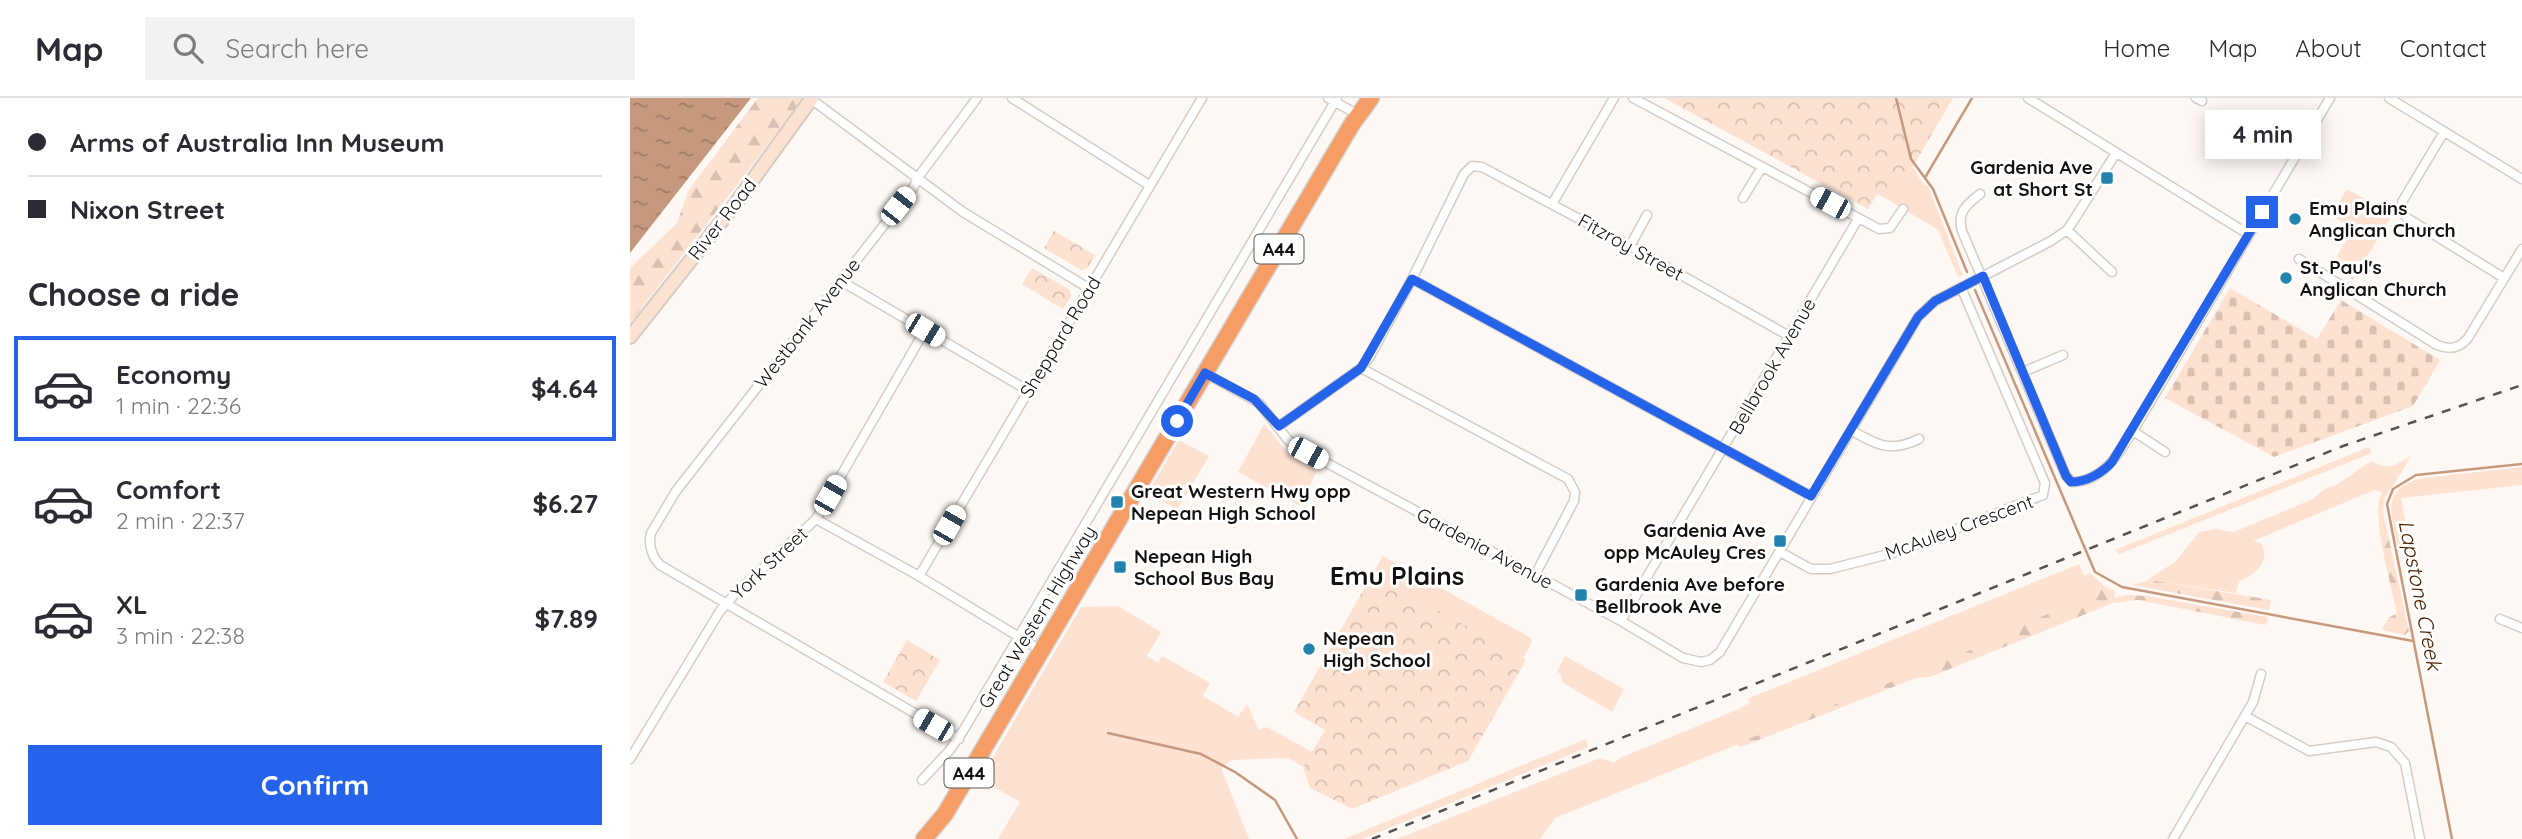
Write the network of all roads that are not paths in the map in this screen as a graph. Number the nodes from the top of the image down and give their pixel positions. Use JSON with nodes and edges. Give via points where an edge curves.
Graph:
{"nodes":[{"id":1,"x":812,"y":98,"type":"edge"},
{"id":2,"x":976,"y":98,"type":"edge"},
{"id":3,"x":1012,"y":98,"type":"edge"},
{"id":4,"x":1202,"y":98,"type":"edge"},
{"id":5,"x":1364,"y":98,"type":"edge"},
{"id":6,"x":1371,"y":98,"type":"edge"},
{"id":7,"x":1614,"y":98,"type":"edge"},
{"id":8,"x":1633,"y":98,"type":"edge"},
{"id":9,"x":2028,"y":98,"type":"edge"},
{"id":10,"x":2330,"y":98,"type":"edge"},
{"id":11,"x":2389,"y":98,"type":"edge"},
{"id":12,"x":1333,"y":99,"type":"edge"},
{"id":13,"x":1354,"y":119,"type":"junction"},
{"id":14,"x":2444,"y":132,"type":"junction"},
{"id":15,"x":2116,"y":153,"type":"junction"},
{"id":16,"x":1762,"y":167,"type":"junction"},
{"id":17,"x":2522,"y":179,"type":"edge"},
{"id":18,"x":917,"y":180,"type":"junction"},
{"id":19,"x":1149,"y":186,"type":"junction"},
{"id":20,"x":1980,"y":194,"type":"dead end"},
{"id":21,"x":1743,"y":198,"type":"dead end"},
{"id":22,"x":1552,"y":204,"type":"junction"},
{"id":23,"x":1903,"y":209,"type":"dead end"},
{"id":24,"x":1647,"y":215,"type":"dead end"},
{"id":25,"x":1858,"y":219,"type":"junction"},
{"id":26,"x":2067,"y":230,"type":"junction"},
{"id":27,"x":2248,"y":234,"type":"junction"},
{"id":28,"x":1630,"y":246,"type":"junction"},
{"id":29,"x":2522,"y":249,"type":"edge"},
{"id":30,"x":2299,"y":259,"type":"dead end"},
{"id":31,"x":2112,"y":272,"type":"dead end"},
{"id":32,"x":1983,"y":276,"type":"junction"},
{"id":33,"x":2504,"y":278,"type":"junction"},
{"id":34,"x":1412,"y":279,"type":"junction"},
{"id":35,"x":841,"y":281,"type":"junction"},
{"id":36,"x":1961,"y":287,"type":"junction"},
{"id":37,"x":1090,"y":289,"type":"junction"},
{"id":38,"x":925,"y":330,"type":"junction"},
{"id":39,"x":1789,"y":335,"type":"junction"},
{"id":40,"x":630,"y":337,"type":"edge"},
{"id":41,"x":2063,"y":355,"type":"dead end"},
{"id":42,"x":1361,"y":368,"type":"junction"},
{"id":43,"x":2022,"y":372,"type":"junction"},
{"id":44,"x":1205,"y":373,"type":"junction"},
{"id":45,"x":1027,"y":390,"type":"junction"},
{"id":46,"x":1279,"y":426,"type":"junction"},
{"id":47,"x":1851,"y":430,"type":"junction"},
{"id":48,"x":2133,"y":431,"type":"junction"},
{"id":49,"x":1919,"y":439,"type":"dead end"},
{"id":50,"x":1724,"y":448,"type":"junction"},
{"id":51,"x":2165,"y":452,"type":"dead end"},
{"id":52,"x":1811,"y":496,"type":"junction"},
{"id":53,"x":816,"y":519,"type":"junction"},
{"id":54,"x":1780,"y":552,"type":"junction"},
{"id":55,"x":1535,"y":575,"type":"junction"},
{"id":56,"x":919,"y":576,"type":"junction"},
{"id":57,"x":727,"y":603,"type":"junction"},
{"id":58,"x":2500,"y":620,"type":"dead end"},
{"id":59,"x":1621,"y":621,"type":"junction"},
{"id":60,"x":2522,"y":628,"type":"edge"},
{"id":61,"x":1019,"y":637,"type":"junction"},
{"id":62,"x":1042,"y":651,"type":"junction"},
{"id":63,"x":2261,"y":674,"type":"dead end"},
{"id":64,"x":2245,"y":716,"type":"junction"},
{"id":65,"x":958,"y":739,"type":"junction"},
{"id":66,"x":630,"y":759,"type":"edge"},
{"id":67,"x":922,"y":780,"type":"dead end"},
{"id":68,"x":924,"y":839,"type":"edge"},
{"id":69,"x":2172,"y":839,"type":"edge"},
{"id":70,"x":2420,"y":839,"type":"edge"}],
"edges":[{"from":1,"to":18,"type":"street"},
{"from":1,"to":40,"type":"street","name":"River Road"},
{"from":2,"to":18,"type":"street","name":"Westbank Avenue"},
{"from":3,"to":19,"type":"street"},
{"from":4,"to":19,"type":"street","name":"Sheppard Road"},
{"from":5,"to":13,"type":"highway","name":"Great Western Highway","number":"A44"},
{"from":6,"to":13,"type":"highway","name":"Great Western Highway","number":"A44"},
{"from":7,"to":22,"type":"street"},
{"from":8,"to":16,"type":"street"},
{"from":9,"to":15,"type":"street"},
{"from":10,"to":27,"type":"street"},
{"from":11,"to":14,"type":"street"},
{"from":12,"to":13,"type":"street"},
{"from":12,"to":61,"type":"street"},
{"from":13,"to":44,"type":"highway","name":"Great Western Highway","number":"A44"},
{"from":14,"to":17,"type":"street"},
{"from":14,"to":33,"type":"street","via":[[2401,211]]},
{"from":15,"to":26,"type":"street","name":"Gardenia Avenue"},
{"from":15,"to":27,"type":"street"},
{"from":16,"to":21,"type":"street"},
{"from":16,"to":25,"type":"street"},
{"from":18,"to":35,"type":"street","name":"Westbank Avenue"},
{"from":18,"to":37,"type":"street"},
{"from":19,"to":37,"type":"street","name":"Sheppard Road"},
{"from":20,"to":32,"type":"street","via":[[1965,206],[1960,220]]},
{"from":22,"to":28,"type":"street","name":"Fitzroy Street"},
{"from":22,"to":34,"type":"street","name":"Fitzroy Street","via":[[1482,167],[1471,167]]},
{"from":23,"to":25,"type":"street","via":[[1887,229]]},
{"from":24,"to":28,"type":"street"},
{"from":25,"to":39,"type":"street","name":"Bellbrook Avenue"},
{"from":26,"to":31,"type":"street"},
{"from":26,"to":32,"type":"street","name":"Gardenia Avenue"},
{"from":27,"to":48,"type":"street"},
{"from":28,"to":39,"type":"street","name":"Fitzroy Street"},
{"from":29,"to":33,"type":"street"},
{"from":30,"to":33,"type":"street","via":[[2445,348],[2457,348],[2468,338]]},
{"from":32,"to":36,"type":"street","name":"Gardenia Avenue"},
{"from":32,"to":43,"type":"street"},
{"from":34,"to":42,"type":"street"},
{"from":34,"to":50,"type":"street"},
{"from":35,"to":38,"type":"street"},
{"from":35,"to":57,"type":"street","name":"Westbank Avenue","via":[[676,491],[650,535],[660,565]]},
{"from":36,"to":47,"type":"street","name":"Gardenia Avenue","via":[[1918,317]]},
{"from":36,"to":54,"type":"street","name":"McAuley Crescent","via":[[2045,483],[2043,495],[1897,552],[1830,569],[1811,569]]},
{"from":37,"to":45,"type":"street","name":"Sheppard Road"},
{"from":38,"to":45,"type":"street"},
{"from":38,"to":53,"type":"street","name":"York Street"},
{"from":39,"to":50,"type":"street","name":"Bellbrook Avenue"},
{"from":41,"to":43,"type":"street"},
{"from":42,"to":46,"type":"street"},
{"from":42,"to":55,"type":"street","via":[[1568,479],[1575,492],[1573,505]]},
{"from":43,"to":48,"type":"street","via":[[2071,482],[2105,470]]},
{"from":44,"to":46,"type":"street","name":"Gardenia Avenue","via":[[1254,399]]},
{"from":44,"to":62,"type":"highway","name":"Great Western Highway","number":"A44"},
{"from":45,"to":56,"type":"street","name":"Sheppard Road"},
{"from":46,"to":55,"type":"street","name":"Gardenia Avenue","via":[[1299,448]]},
{"from":47,"to":49,"type":"street","via":[[1878,446]]},
{"from":47,"to":52,"type":"street","name":"Gardenia Avenue"},
{"from":48,"to":51,"type":"street"},
{"from":50,"to":52,"type":"street"},
{"from":50,"to":59,"type":"street","name":"Bellbrook Avenue"},
{"from":52,"to":54,"type":"street","name":"Gardenia Avenue"},
{"from":53,"to":56,"type":"street"},
{"from":53,"to":57,"type":"street","name":"York Street"},
{"from":54,"to":59,"type":"street","name":"Gardenia Avenue","via":[[1720,652],[1710,660],[1683,658]]},
{"from":55,"to":59,"type":"street","name":"Gardenia Avenue"},
{"from":56,"to":61,"type":"street"},
{"from":57,"to":65,"type":"street"},
{"from":57,"to":66,"type":"street","name":"York Street"},
{"from":58,"to":60,"type":"street"},
{"from":61,"to":62,"type":"street"},
{"from":61,"to":65,"type":"street"},
{"from":62,"to":68,"type":"highway","name":"Great Western Highway","number":"A44","via":[[945,814]]},
{"from":63,"to":64,"type":"street"},
{"from":64,"to":69,"type":"street"},
{"from":64,"to":70,"type":"street","via":[[2309,751],[2371,743],[2391,747],[2405,763]]},
{"from":65,"to":67,"type":"street"}]}
